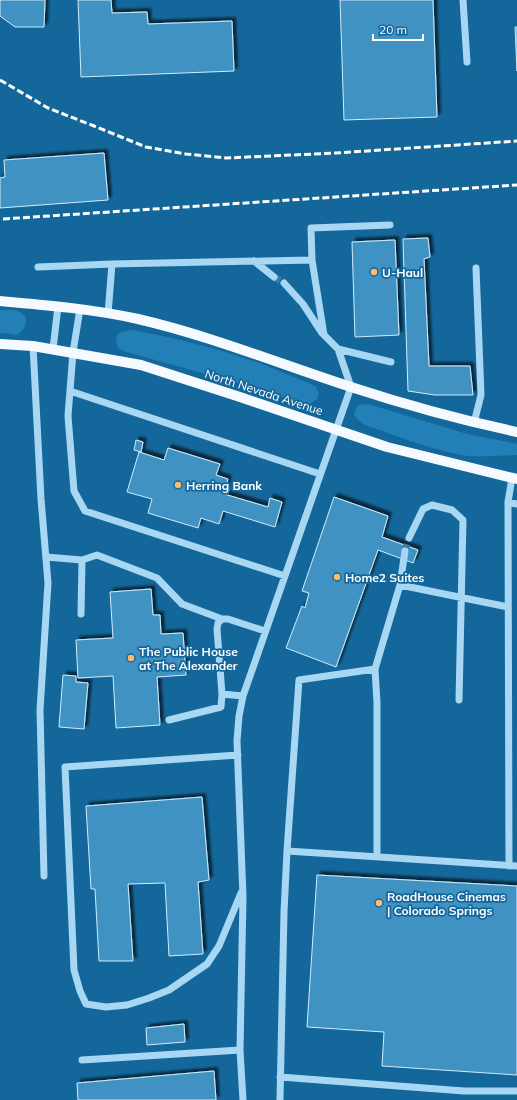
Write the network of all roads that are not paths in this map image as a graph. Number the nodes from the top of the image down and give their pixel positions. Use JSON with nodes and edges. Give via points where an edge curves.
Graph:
{"nodes":[{"id":1,"x":463,"y":0,"type":"edge"},
{"id":2,"x":467,"y":62,"type":"dead end"},
{"id":3,"x":390,"y":225,"type":"dead end"},
{"id":4,"x":312,"y":260,"type":"junction"},
{"id":5,"x":254,"y":261,"type":"junction"},
{"id":6,"x":112,"y":264,"type":"junction"},
{"id":7,"x":38,"y":267,"type":"dead end"},
{"id":8,"x":476,"y":268,"type":"dead end"},
{"id":9,"x":274,"y":277,"type":"tunnel mouth"},
{"id":10,"x":284,"y":283,"type":"tunnel mouth"},
{"id":11,"x":0,"y":301,"type":"edge"},
{"id":12,"x":58,"y":306,"type":"junction"},
{"id":13,"x":80,"y":309,"type":"junction"},
{"id":14,"x":108,"y":314,"type":"junction"},
{"id":15,"x":324,"y":335,"type":"junction"},
{"id":16,"x":0,"y":344,"type":"edge"},
{"id":17,"x":34,"y":346,"type":"junction"},
{"id":18,"x":54,"y":349,"type":"junction"},
{"id":19,"x":338,"y":349,"type":"junction"},
{"id":20,"x":73,"y":352,"type":"junction"},
{"id":21,"x":391,"y":362,"type":"dead end"},
{"id":22,"x":351,"y":387,"type":"junction"},
{"id":23,"x":70,"y":391,"type":"junction"},
{"id":24,"x":474,"y":423,"type":"junction"},
{"id":25,"x":336,"y":429,"type":"junction"},
{"id":26,"x":517,"y":432,"type":"edge"},
{"id":27,"x":320,"y":474,"type":"junction"},
{"id":28,"x":515,"y":478,"type":"edge"},
{"id":29,"x":508,"y":502,"type":"junction"},
{"id":30,"x":517,"y":504,"type":"edge"},
{"id":31,"x":409,"y":538,"type":"tunnel mouth"},
{"id":32,"x":405,"y":551,"type":"tunnel mouth"},
{"id":33,"x":46,"y":558,"type":"junction"},
{"id":34,"x":82,"y":560,"type":"junction"},
{"id":35,"x":285,"y":576,"type":"junction"},
{"id":36,"x":400,"y":585,"type":"junction"},
{"id":37,"x":462,"y":598,"type":"junction"},
{"id":38,"x":508,"y":607,"type":"junction"},
{"id":39,"x":81,"y":614,"type":"dead end"},
{"id":40,"x":222,"y":619,"type":"junction"},
{"id":41,"x":265,"y":631,"type":"junction"},
{"id":42,"x":375,"y":668,"type":"junction"},
{"id":43,"x":222,"y":694,"type":"junction"},
{"id":44,"x":243,"y":696,"type":"junction"},
{"id":45,"x":459,"y":700,"type":"dead end"},
{"id":46,"x":169,"y":720,"type":"dead end"},
{"id":47,"x":238,"y":755,"type":"junction"},
{"id":48,"x":287,"y":852,"type":"junction"},
{"id":49,"x":378,"y":857,"type":"junction"},
{"id":50,"x":513,"y":866,"type":"edge"},
{"id":51,"x":44,"y":876,"type":"dead end"},
{"id":52,"x":243,"y":890,"type":"junction"},
{"id":53,"x":240,"y":1050,"type":"junction"},
{"id":54,"x":82,"y":1060,"type":"dead end"},
{"id":55,"x":280,"y":1077,"type":"junction"},
{"id":56,"x":517,"y":1091,"type":"edge"},
{"id":57,"x":243,"y":1100,"type":"edge"},
{"id":58,"x":280,"y":1100,"type":"edge"}],
"edges":[{"from":1,"to":2,"type":"street"},
{"from":3,"to":4,"type":"street","via":[[311,228]]},
{"from":4,"to":5,"type":"street"},
{"from":4,"to":15,"type":"street"},
{"from":5,"to":6,"type":"street"},
{"from":5,"to":9,"type":"street"},
{"from":6,"to":7,"type":"street"},
{"from":6,"to":14,"type":"street"},
{"from":8,"to":24,"type":"street","via":[[481,395]]},
{"from":10,"to":15,"type":"street","via":[[303,304]]},
{"from":11,"to":12,"type":"main road"},
{"from":12,"to":13,"type":"main road"},
{"from":12,"to":18,"type":"street"},
{"from":13,"to":14,"type":"main road"},
{"from":13,"to":20,"type":"street"},
{"from":14,"to":22,"type":"main road","via":[[137,319],[219,342]]},
{"from":15,"to":19,"type":"street"},
{"from":16,"to":17,"type":"main road","name":"North Nevada Avenue"},
{"from":17,"to":18,"type":"main road","name":"North Nevada Avenue"},
{"from":17,"to":33,"type":"street"},
{"from":18,"to":20,"type":"main road","name":"North Nevada Avenue"},
{"from":19,"to":21,"type":"street"},
{"from":19,"to":22,"type":"street"},
{"from":20,"to":23,"type":"street"},
{"from":20,"to":25,"type":"main road","name":"North Nevada Avenue","via":[[141,365]]},
{"from":22,"to":24,"type":"main road"},
{"from":22,"to":25,"type":"street"},
{"from":23,"to":27,"type":"street"},
{"from":23,"to":35,"type":"street","via":[[68,416],[74,491],[85,511]]},
{"from":24,"to":26,"type":"main road"},
{"from":25,"to":27,"type":"street"},
{"from":25,"to":28,"type":"main road","name":"North Nevada Avenue","via":[[387,447]]},
{"from":27,"to":35,"type":"street"},
{"from":28,"to":29,"type":"street"},
{"from":29,"to":30,"type":"street"},
{"from":29,"to":38,"type":"street"},
{"from":31,"to":37,"type":"street","via":[[423,509],[432,505],[452,510],[463,520]]},
{"from":32,"to":36,"type":"street"},
{"from":33,"to":34,"type":"street"},
{"from":33,"to":51,"type":"street","via":[[48,583],[40,710]]},
{"from":34,"to":39,"type":"street"},
{"from":34,"to":40,"type":"street","via":[[97,555],[157,578],[182,604]]},
{"from":35,"to":41,"type":"street"},
{"from":36,"to":37,"type":"street"},
{"from":36,"to":42,"type":"street"},
{"from":37,"to":38,"type":"street"},
{"from":37,"to":45,"type":"street"},
{"from":38,"to":50,"type":"street"},
{"from":40,"to":41,"type":"street"},
{"from":40,"to":43,"type":"street","via":[[217,629]]},
{"from":41,"to":44,"type":"street"},
{"from":42,"to":48,"type":"street","via":[[299,680]]},
{"from":42,"to":49,"type":"street"},
{"from":43,"to":44,"type":"street"},
{"from":43,"to":46,"type":"street","via":[[221,707]]},
{"from":44,"to":47,"type":"street","via":[[239,716]]},
{"from":47,"to":52,"type":"street"},
{"from":47,"to":52,"type":"street","via":[[65,767],[74,970],[86,1004],[106,1007],[127,1005],[149,998],[169,990],[206,964],[219,946]]},
{"from":48,"to":49,"type":"street"},
{"from":48,"to":55,"type":"street"},
{"from":49,"to":50,"type":"street"},
{"from":52,"to":53,"type":"street"},
{"from":53,"to":54,"type":"street"},
{"from":53,"to":57,"type":"street"},
{"from":55,"to":56,"type":"street","via":[[464,1091]]},
{"from":55,"to":58,"type":"street"}]}
